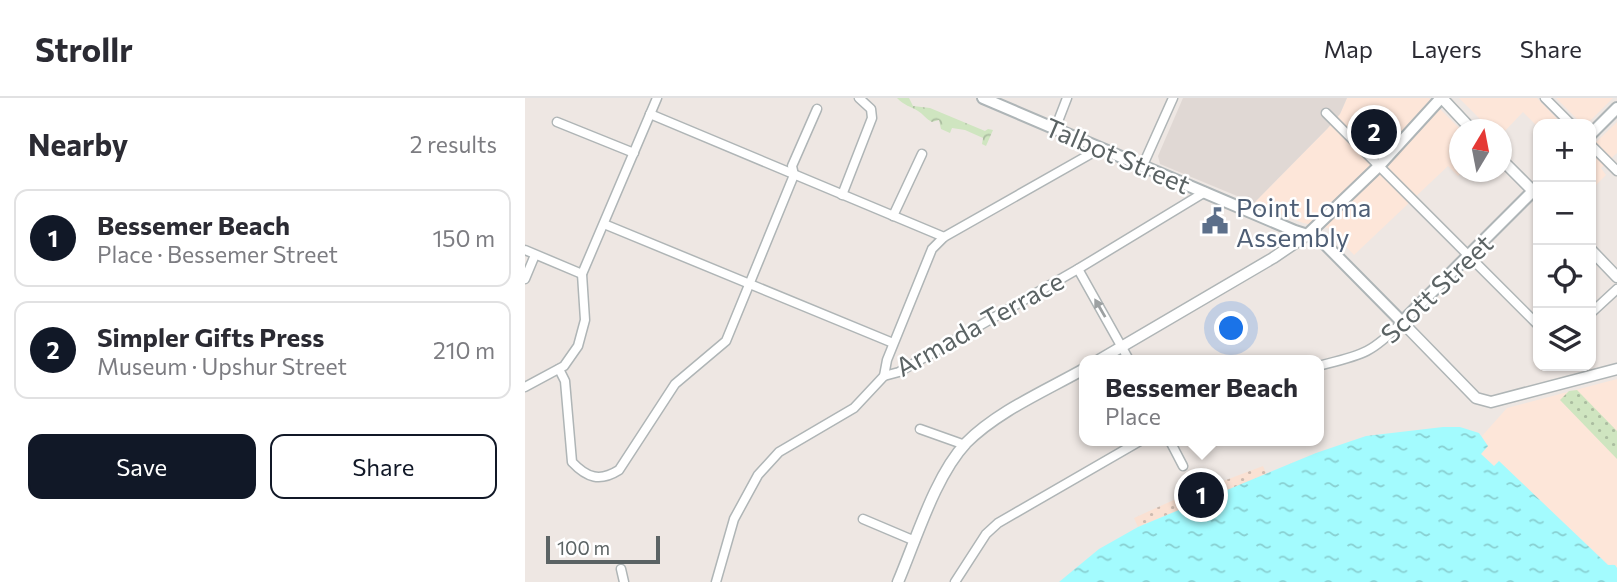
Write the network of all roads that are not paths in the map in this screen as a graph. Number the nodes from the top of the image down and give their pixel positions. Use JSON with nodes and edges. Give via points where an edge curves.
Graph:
{"nodes":[{"id":1,"x":657,"y":98,"type":"edge"},
{"id":2,"x":859,"y":98,"type":"edge"},
{"id":3,"x":983,"y":98,"type":"edge"},
{"id":4,"x":1067,"y":98,"type":"edge"},
{"id":5,"x":1173,"y":98,"type":"edge"},
{"id":6,"x":1442,"y":98,"type":"edge"},
{"id":7,"x":1545,"y":98,"type":"edge"},
{"id":8,"x":1617,"y":108,"type":"edge"},
{"id":9,"x":817,"y":109,"type":"dead end"},
{"id":10,"x":1327,"y":113,"type":"dead end"},
{"id":11,"x":650,"y":114,"type":"junction"},
{"id":12,"x":1462,"y":119,"type":"edge"},
{"id":13,"x":1566,"y":119,"type":"edge"},
{"id":14,"x":557,"y":122,"type":"dead end"},
{"id":15,"x":1055,"y":129,"type":"junction"},
{"id":16,"x":1596,"y":129,"type":"edge"},
{"id":17,"x":1101,"y":148,"type":"junction"},
{"id":18,"x":1596,"y":150,"type":"edge"},
{"id":19,"x":634,"y":153,"type":"junction"},
{"id":20,"x":922,"y":154,"type":"dead end"},
{"id":21,"x":1143,"y":165,"type":"junction"},
{"id":22,"x":1378,"y":166,"type":"junction"},
{"id":23,"x":1512,"y":169,"type":"edge"},
{"id":24,"x":1617,"y":171,"type":"edge"},
{"id":25,"x":794,"y":174,"type":"junction"},
{"id":26,"x":1533,"y":187,"type":"edge"},
{"id":27,"x":1205,"y":192,"type":"junction"},
{"id":28,"x":842,"y":195,"type":"junction"},
{"id":29,"x":1533,"y":195,"type":"edge"},
{"id":30,"x":893,"y":216,"type":"junction"},
{"id":31,"x":604,"y":224,"type":"junction"},
{"id":32,"x":1307,"y":235,"type":"junction"},
{"id":33,"x":944,"y":237,"type":"junction"},
{"id":34,"x":525,"y":250,"type":"edge"},
{"id":35,"x":535,"y":255,"type":"junction"},
{"id":36,"x":1596,"y":255,"type":"edge"},
{"id":37,"x":1469,"y":256,"type":"junction"},
{"id":38,"x":1078,"y":269,"type":"junction"},
{"id":39,"x":582,"y":274,"type":"junction"},
{"id":40,"x":1617,"y":277,"type":"edge"},
{"id":41,"x":525,"y":279,"type":"edge"},
{"id":42,"x":750,"y":284,"type":"junction"},
{"id":43,"x":1617,"y":289,"type":"edge"},
{"id":44,"x":1596,"y":308,"type":"edge"},
{"id":45,"x":1533,"y":320,"type":"edge"},
{"id":46,"x":1402,"y":322,"type":"junction"},
{"id":47,"x":893,"y":343,"type":"junction"},
{"id":48,"x":1122,"y":347,"type":"junction"},
{"id":49,"x":1108,"y":355,"type":"edge"},
{"id":50,"x":1126,"y":355,"type":"edge"},
{"id":51,"x":1324,"y":364,"type":"edge"},
{"id":52,"x":559,"y":369,"type":"junction"},
{"id":53,"x":1617,"y":369,"type":"edge"},
{"id":54,"x":1079,"y":372,"type":"edge"},
{"id":55,"x":884,"y":376,"type":"junction"},
{"id":56,"x":525,"y":387,"type":"edge"},
{"id":57,"x":920,"y":429,"type":"dead end"},
{"id":58,"x":965,"y":445,"type":"junction"},
{"id":59,"x":1131,"y":446,"type":"edge"},
{"id":60,"x":1172,"y":446,"type":"edge"},
{"id":61,"x":1182,"y":466,"type":"dead end"},
{"id":62,"x":863,"y":519,"type":"dead end"},
{"id":63,"x":915,"y":541,"type":"junction"},
{"id":64,"x":621,"y":569,"type":"dead end"},
{"id":65,"x":624,"y":582,"type":"edge"},
{"id":66,"x":716,"y":582,"type":"edge"},
{"id":67,"x":898,"y":582,"type":"edge"},
{"id":68,"x":955,"y":582,"type":"edge"}],
"edges":[{"from":1,"to":11,"type":"street"},
{"from":2,"to":28,"type":"street","via":[[871,109],[872,118]]},
{"from":3,"to":15,"type":"main road","name":"Talbot Street"},
{"from":4,"to":15,"type":"street"},
{"from":5,"to":21,"type":"street"},
{"from":6,"to":12,"type":"street"},
{"from":6,"to":22,"type":"main road"},
{"from":7,"to":13,"type":"street"},
{"from":8,"to":16,"type":"main road"},
{"from":9,"to":25,"type":"street","via":[[792,166]]},
{"from":10,"to":22,"type":"street"},
{"from":11,"to":19,"type":"street"},
{"from":11,"to":25,"type":"street"},
{"from":14,"to":19,"type":"street"},
{"from":15,"to":17,"type":"main road","name":"Talbot Street"},
{"from":17,"to":21,"type":"main road","name":"Talbot Street"},
{"from":17,"to":33,"type":"street"},
{"from":18,"to":24,"type":"street"},
{"from":19,"to":31,"type":"street"},
{"from":20,"to":30,"type":"street"},
{"from":21,"to":27,"type":"main road","name":"Talbot Street"},
{"from":22,"to":32,"type":"main road"},
{"from":22,"to":37,"type":"street"},
{"from":23,"to":26,"type":"street"},
{"from":25,"to":28,"type":"street"},
{"from":25,"to":42,"type":"street"},
{"from":27,"to":32,"type":"main road","name":"Talbot Street"},
{"from":27,"to":38,"type":"street","name":"Armada Terrace"},
{"from":28,"to":30,"type":"street"},
{"from":29,"to":37,"type":"main road","name":"Scott Street"},
{"from":30,"to":33,"type":"street"},
{"from":31,"to":39,"type":"street"},
{"from":31,"to":42,"type":"street"},
{"from":32,"to":46,"type":"main road","name":"Talbot Street","via":[[1320,239]]},
{"from":32,"to":48,"type":"street"},
{"from":33,"to":47,"type":"street","via":[[932,249]]},
{"from":34,"to":35,"type":"street"},
{"from":35,"to":39,"type":"street"},
{"from":35,"to":41,"type":"street"},
{"from":36,"to":40,"type":"street"},
{"from":37,"to":45,"type":"street"},
{"from":37,"to":46,"type":"main road","name":"Scott Street"},
{"from":48,"to":38,"type":"street","one_way":true},
{"from":38,"to":55,"type":"street","name":"Armada Terrace","via":[[899,372]]},
{"from":39,"to":52,"type":"street","via":[[584,330],[578,346]]},
{"from":42,"to":47,"type":"street"},
{"from":42,"to":52,"type":"street","via":[[726,341],[675,384],[624,464],[608,477],[580,471],[572,462],[565,381]]},
{"from":43,"to":44,"type":"street"},
{"from":46,"to":51,"type":"street","name":"Scott Street","via":[[1382,344],[1364,354]]},
{"from":46,"to":53,"type":"street","name":"Talbot Street","via":[[1476,398],[1491,402]]},
{"from":47,"to":55,"type":"street"},
{"from":48,"to":49,"type":"street"},
{"from":48,"to":50,"type":"street"},
{"from":52,"to":56,"type":"street"},
{"from":54,"to":58,"type":"street","via":[[1001,416]]},
{"from":55,"to":66,"type":"street","name":"Armada Terrace","via":[[854,408],[779,452],[758,475],[734,519]]},
{"from":57,"to":58,"type":"street"},
{"from":58,"to":63,"type":"street","via":[[939,484]]},
{"from":59,"to":68,"type":"street","via":[[998,523]]},
{"from":60,"to":61,"type":"street"},
{"from":62,"to":63,"type":"street"},
{"from":63,"to":67,"type":"street"},
{"from":64,"to":65,"type":"street"}]}
